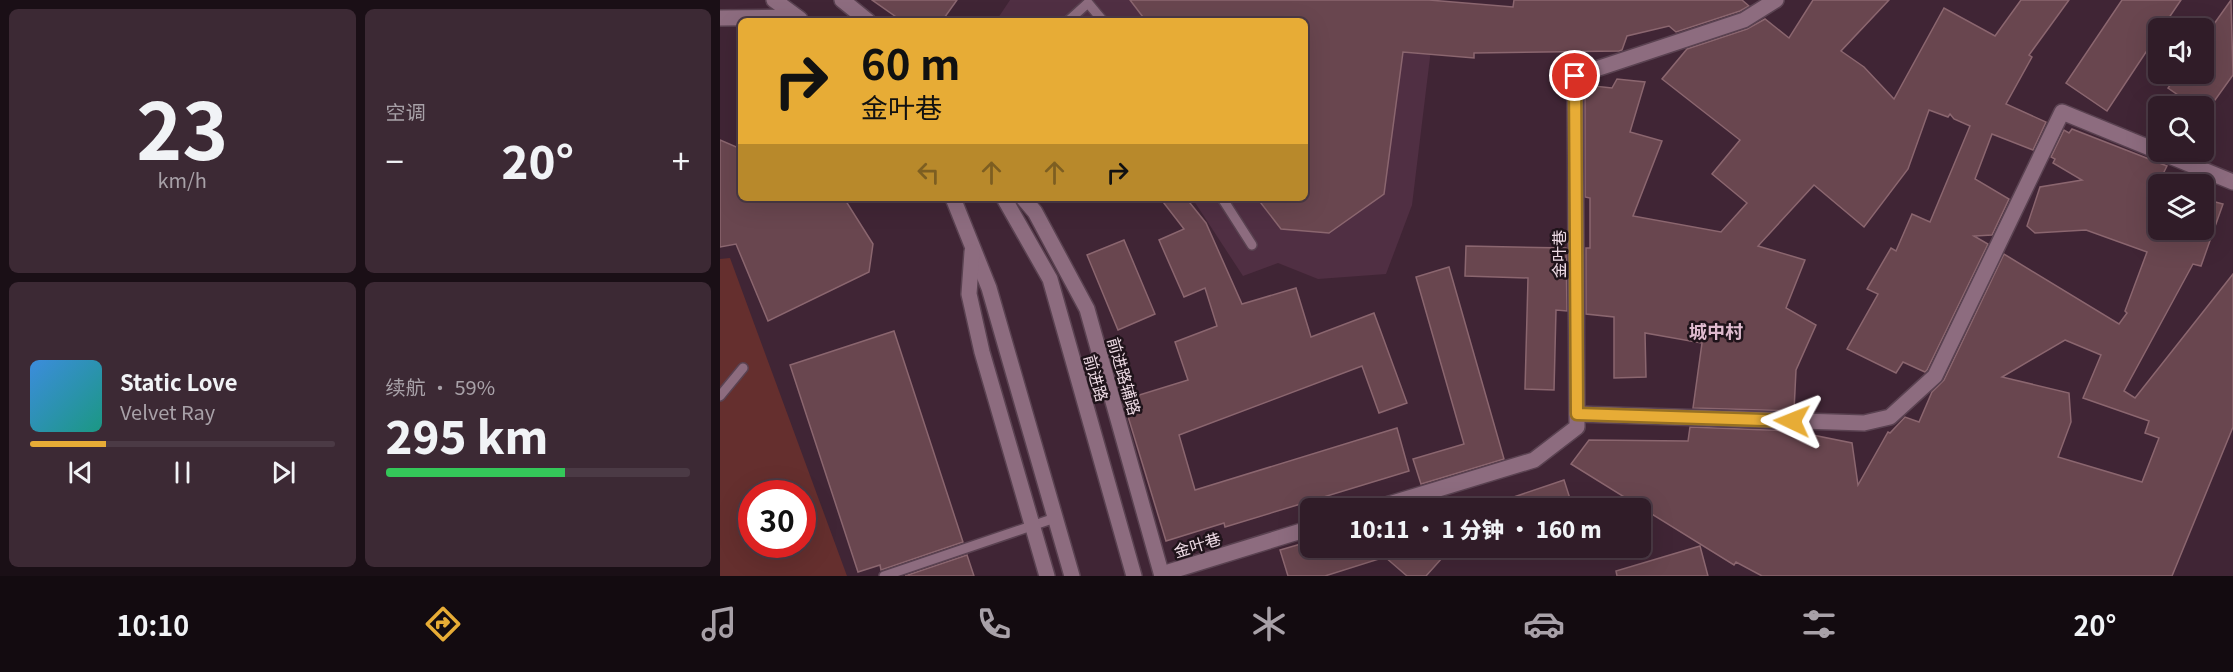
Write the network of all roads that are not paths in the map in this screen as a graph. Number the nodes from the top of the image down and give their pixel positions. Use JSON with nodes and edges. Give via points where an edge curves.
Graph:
{"nodes":[{"id":1,"x":774,"y":0,"type":"edge"},
{"id":2,"x":842,"y":0,"type":"edge"},
{"id":3,"x":1776,"y":0,"type":"edge"},
{"id":4,"x":720,"y":18,"type":"edge"},
{"id":5,"x":738,"y":18,"type":"edge"},
{"id":6,"x":798,"y":18,"type":"edge"},
{"id":7,"x":864,"y":18,"type":"edge"},
{"id":8,"x":1071,"y":18,"type":"edge"},
{"id":9,"x":1100,"y":18,"type":"edge"},
{"id":10,"x":2233,"y":182,"type":"edge"},
{"id":11,"x":954,"y":201,"type":"edge"},
{"id":12,"x":1006,"y":201,"type":"edge"},
{"id":13,"x":1026,"y":201,"type":"edge"},
{"id":14,"x":1224,"y":201,"type":"edge"},
{"id":15,"x":1252,"y":245,"type":"dead end"},
{"id":16,"x":972,"y":246,"type":"junction"},
{"id":17,"x":743,"y":368,"type":"dead end"},
{"id":18,"x":720,"y":396,"type":"edge"},
{"id":19,"x":1577,"y":414,"type":"junction"},
{"id":20,"x":1409,"y":498,"type":"edge"},
{"id":21,"x":1055,"y":518,"type":"junction"},
{"id":22,"x":1033,"y":526,"type":"junction"},
{"id":23,"x":1300,"y":531,"type":"edge"},
{"id":24,"x":1162,"y":575,"type":"edge"},
{"id":25,"x":884,"y":576,"type":"edge"},
{"id":26,"x":1047,"y":576,"type":"edge"},
{"id":27,"x":1071,"y":576,"type":"edge"},
{"id":28,"x":1134,"y":576,"type":"edge"}],
"edges":[{"from":1,"to":6,"type":"street"},
{"from":2,"to":7,"type":"street"},
{"from":3,"to":19,"type":"street","name":"金叶巷","via":[[1744,20],[1575,76]]},
{"from":4,"to":5,"type":"street"},
{"from":8,"to":9,"type":"lane","via":[[1088,3]]},
{"from":10,"to":19,"type":"street","via":[[2062,112],[1935,376],[1890,417],[1864,423]]},
{"from":11,"to":16,"type":"street"},
{"from":12,"to":28,"type":"street","name":"前进路","via":[[1050,279]]},
{"from":13,"to":24,"type":"street","name":"前进路辅路","via":[[1087,309]]},
{"from":14,"to":15,"type":"lane"},
{"from":16,"to":21,"type":"street","via":[[989,288]]},
{"from":16,"to":22,"type":"street","via":[[969,294]]},
{"from":17,"to":18,"type":"lane"},
{"from":19,"to":20,"type":"street","via":[[1577,427],[1534,460]]},
{"from":21,"to":22,"type":"lane"},
{"from":21,"to":27,"type":"street"},
{"from":22,"to":25,"type":"lane"},
{"from":22,"to":26,"type":"street"},
{"from":23,"to":24,"type":"street","name":"金叶巷"}]}
